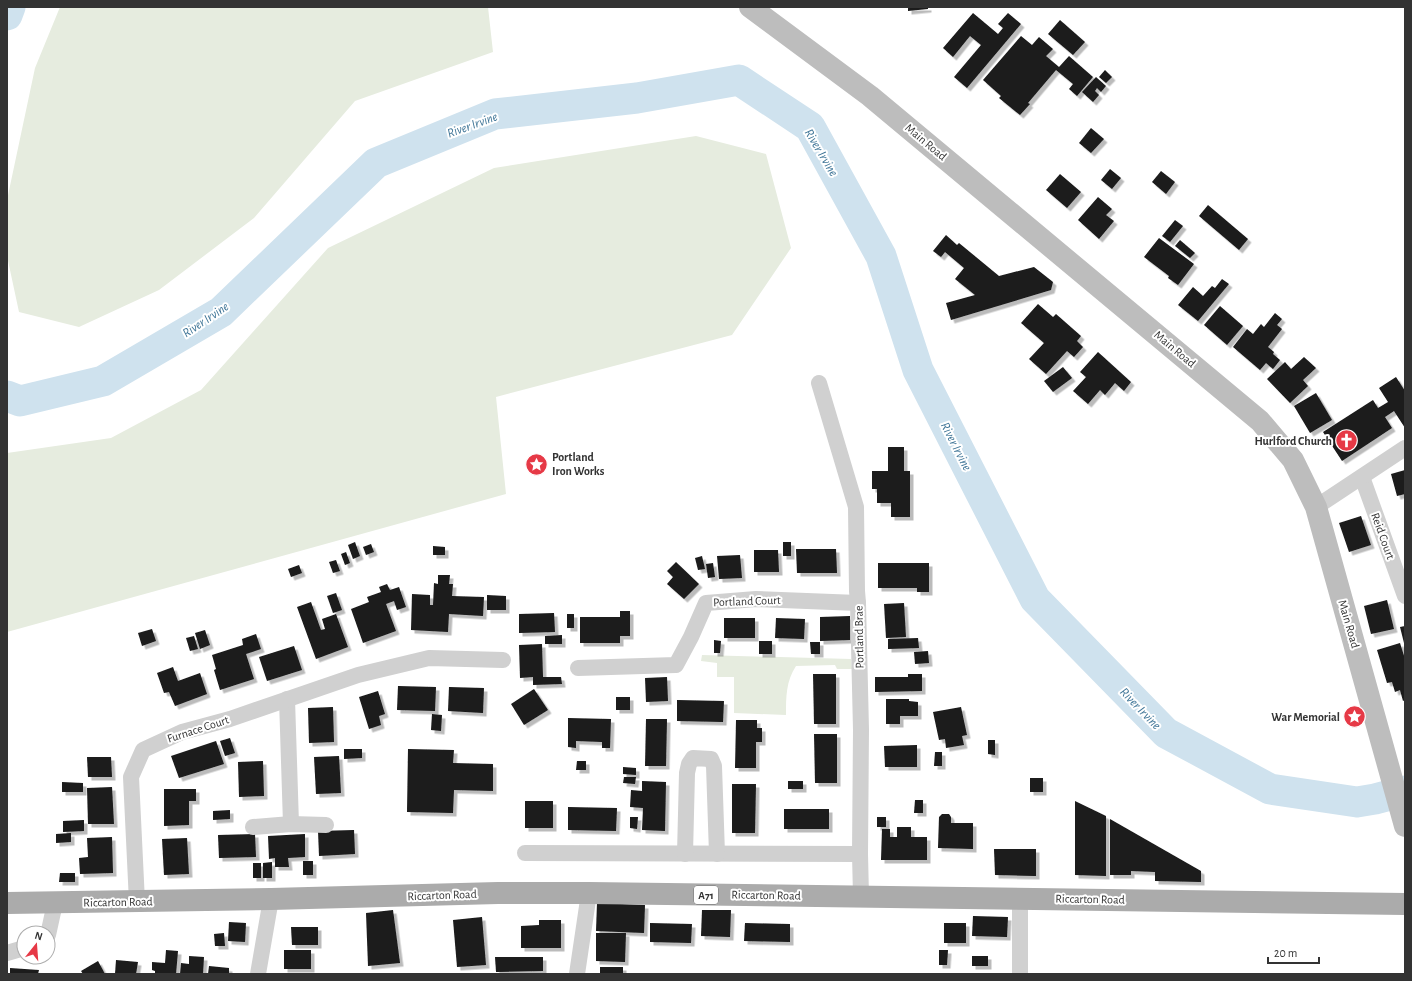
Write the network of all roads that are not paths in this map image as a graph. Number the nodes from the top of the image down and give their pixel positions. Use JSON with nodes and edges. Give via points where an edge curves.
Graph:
{"nodes":[{"id":1,"x":750,"y":7,"type":"edge"},
{"id":2,"x":819,"y":383,"type":"dead end"},
{"id":3,"x":1405,"y":448,"type":"edge"},
{"id":4,"x":1362,"y":477,"type":"junction"},
{"id":5,"x":1316,"y":506,"type":"junction"},
{"id":6,"x":1405,"y":596,"type":"edge"},
{"id":7,"x":858,"y":603,"type":"junction"},
{"id":8,"x":504,"y":660,"type":"dead end"},
{"id":9,"x":578,"y":668,"type":"dead end"},
{"id":10,"x":287,"y":699,"type":"junction"},
{"id":11,"x":291,"y":824,"type":"junction"},
{"id":12,"x":326,"y":825,"type":"dead end"},
{"id":13,"x":1405,"y":826,"type":"edge"},
{"id":14,"x":253,"y":827,"type":"dead end"},
{"id":15,"x":525,"y":853,"type":"dead end"},
{"id":16,"x":685,"y":854,"type":"junction"},
{"id":17,"x":717,"y":854,"type":"junction"},
{"id":18,"x":860,"y":854,"type":"junction"},
{"id":19,"x":589,"y":893,"type":"junction"},
{"id":20,"x":861,"y":896,"type":"junction"},
{"id":21,"x":1020,"y":898,"type":"junction"},
{"id":22,"x":271,"y":899,"type":"junction"},
{"id":23,"x":137,"y":902,"type":"junction"},
{"id":24,"x":7,"y":903,"type":"edge"},
{"id":25,"x":54,"y":903,"type":"junction"},
{"id":26,"x":1405,"y":904,"type":"edge"},
{"id":27,"x":50,"y":925,"type":"edge"},
{"id":28,"x":258,"y":974,"type":"edge"},
{"id":29,"x":577,"y":974,"type":"edge"},
{"id":30,"x":1020,"y":974,"type":"edge"}],
"edges":[{"from":1,"to":5,"type":"main road","name":"Main Road","via":[[870,96],[1260,421],[1293,460]]},
{"from":2,"to":7,"type":"street","name":"Portland Brae","via":[[856,507]]},
{"from":3,"to":4,"type":"street"},
{"from":4,"to":5,"type":"street"},
{"from":4,"to":6,"type":"street","name":"Reid Court"},
{"from":5,"to":13,"type":"main road","name":"Main Road"},
{"from":7,"to":9,"type":"street","name":"Portland Court","via":[[756,599],[706,603],[676,665]]},
{"from":7,"to":18,"type":"street","name":"Portland Brae"},
{"from":8,"to":10,"type":"street","name":"Furnace Court","via":[[429,658],[358,674]]},
{"from":10,"to":11,"type":"street"},
{"from":10,"to":23,"type":"street","name":"Furnace Court","via":[[182,732],[143,750],[131,777]]},
{"from":11,"to":12,"type":"street"},
{"from":11,"to":14,"type":"street"},
{"from":15,"to":16,"type":"street"},
{"from":16,"to":17,"type":"street"},
{"from":16,"to":17,"type":"street","via":[[686,773],[693,758],[711,759],[714,766]]},
{"from":17,"to":18,"type":"street"},
{"from":18,"to":20,"type":"street","name":"Portland Brae"},
{"from":19,"to":20,"type":"main road","name":"Riccarton Road","number":"A71"},
{"from":19,"to":22,"type":"main road","name":"Riccarton Road","number":"A71"},
{"from":19,"to":29,"type":"street"},
{"from":20,"to":21,"type":"main road","name":"Riccarton Road","number":"A71"},
{"from":21,"to":26,"type":"main road","name":"Riccarton Road","number":"A71"},
{"from":21,"to":30,"type":"street"},
{"from":22,"to":23,"type":"main road","name":"Riccarton Road","number":"A71"},
{"from":22,"to":28,"type":"street"},
{"from":23,"to":25,"type":"main road","name":"Riccarton Road","number":"A71"},
{"from":24,"to":25,"type":"main road","name":"Riccarton Road","number":"A71"},
{"from":25,"to":27,"type":"street"}]}
